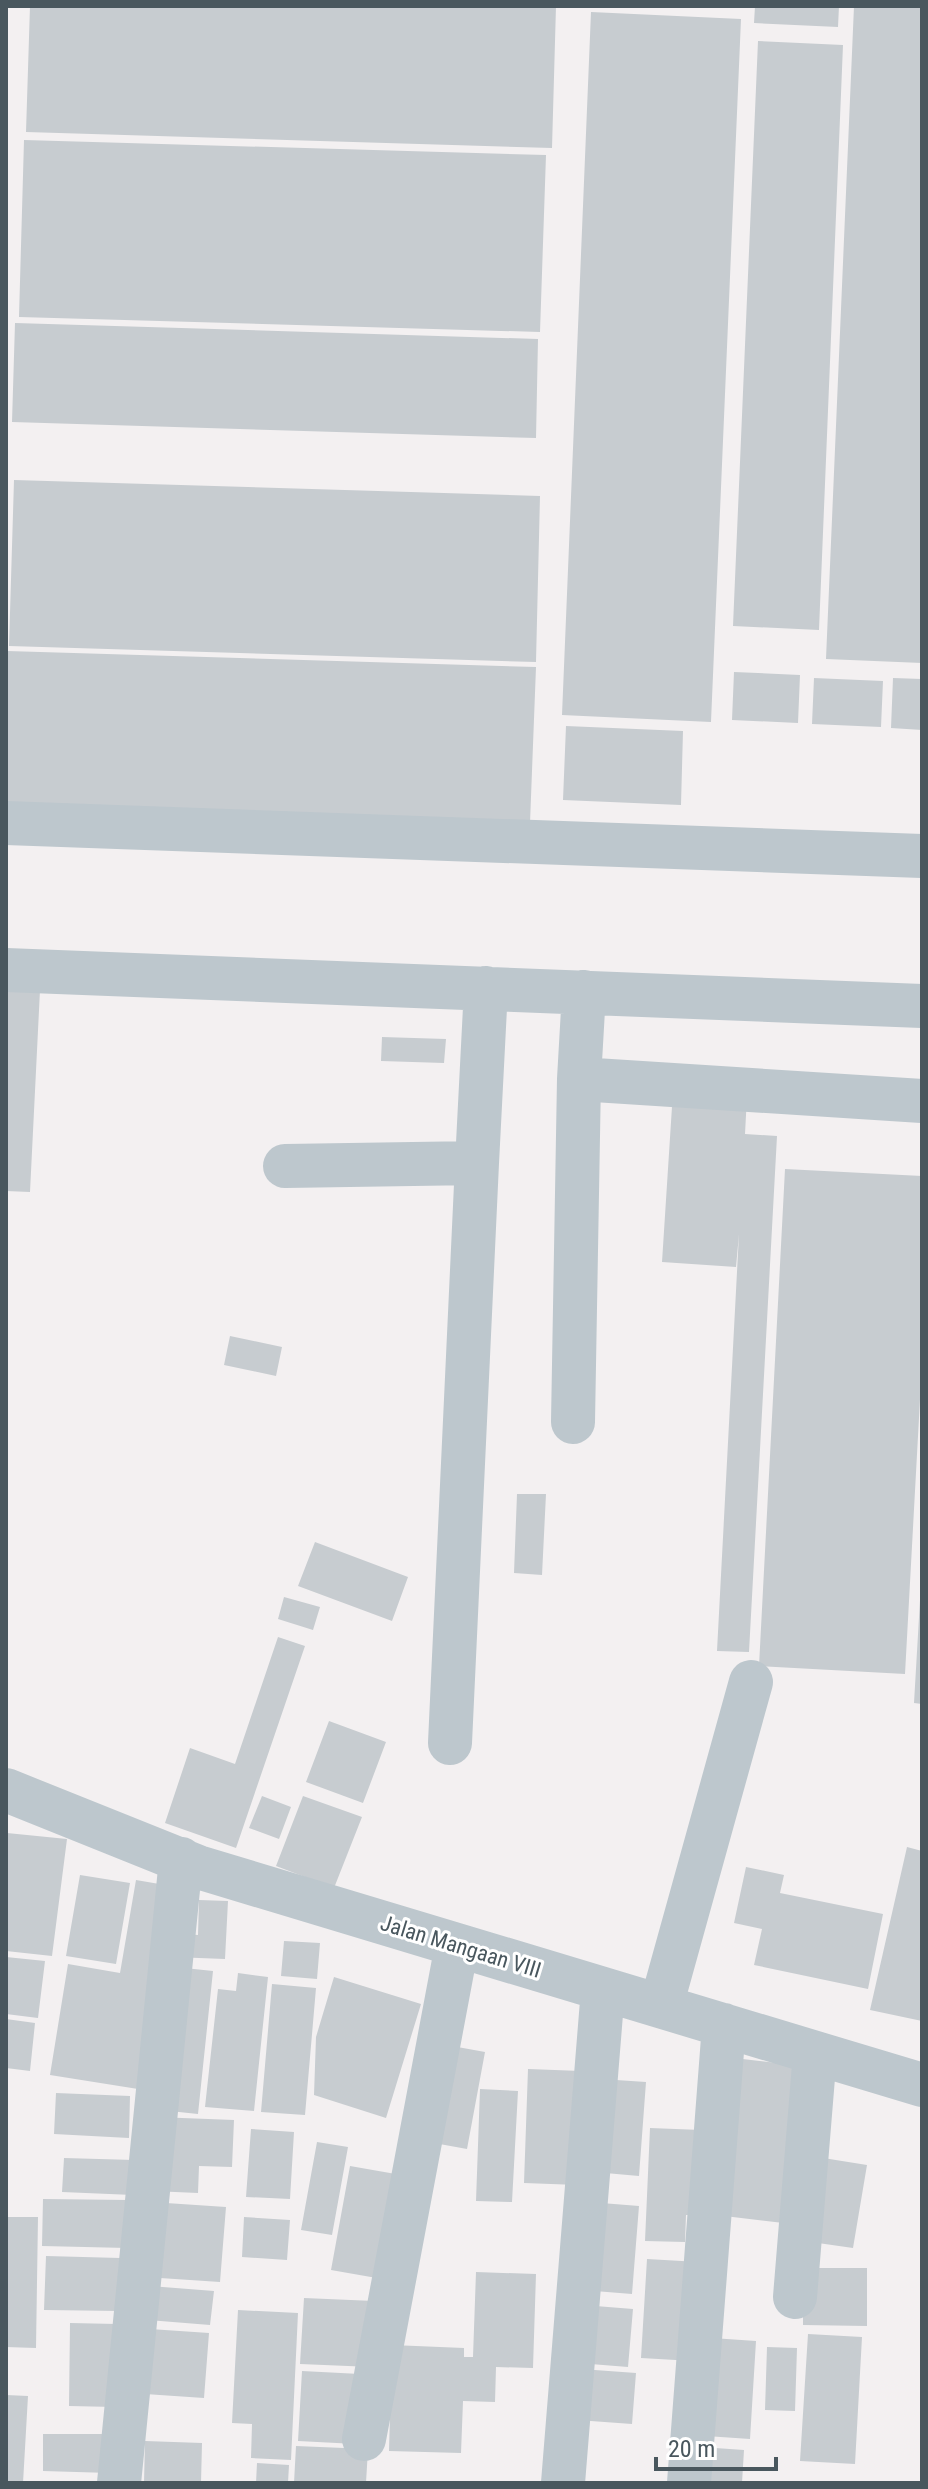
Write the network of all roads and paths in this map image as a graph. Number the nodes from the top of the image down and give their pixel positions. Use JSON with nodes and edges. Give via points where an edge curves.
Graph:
{"nodes":[{"id":1,"x":6,"y":823,"type":"edge"},
{"id":2,"x":922,"y":856,"type":"edge"},
{"id":3,"x":6,"y":970,"type":"edge"},
{"id":4,"x":486,"y":988,"type":"junction"},
{"id":5,"x":584,"y":992,"type":"junction"},
{"id":6,"x":922,"y":1006,"type":"edge"},
{"id":7,"x":579,"y":1079,"type":"junction"},
{"id":8,"x":922,"y":1101,"type":"edge"},
{"id":9,"x":477,"y":1163,"type":"junction"},
{"id":10,"x":285,"y":1166,"type":"dead end"},
{"id":11,"x":573,"y":1422,"type":"dead end"},
{"id":12,"x":751,"y":1682,"type":"dead end"},
{"id":13,"x":450,"y":1743,"type":"dead end"},
{"id":14,"x":6,"y":1790,"type":"edge"},
{"id":15,"x":181,"y":1859,"type":"junction"},
{"id":16,"x":457,"y":1945,"type":"junction"},
{"id":17,"x":603,"y":1989,"type":"junction"},
{"id":18,"x":661,"y":2006,"type":"junction"},
{"id":19,"x":724,"y":2025,"type":"junction"},
{"id":20,"x":815,"y":2053,"type":"junction"},
{"id":21,"x":922,"y":2085,"type":"edge"},
{"id":22,"x":795,"y":2297,"type":"dead end"},
{"id":23,"x":364,"y":2439,"type":"dead end"},
{"id":24,"x":119,"y":2483,"type":"edge"},
{"id":25,"x":563,"y":2483,"type":"edge"},
{"id":26,"x":689,"y":2483,"type":"edge"}],
"edges":[{"from":1,"to":2,"type":"street"},
{"from":3,"to":4,"type":"street"},
{"from":4,"to":5,"type":"street"},
{"from":4,"to":9,"type":"street"},
{"from":5,"to":6,"type":"street"},
{"from":5,"to":7,"type":"street"},
{"from":7,"to":8,"type":"street"},
{"from":7,"to":11,"type":"street"},
{"from":9,"to":10,"type":"street"},
{"from":9,"to":13,"type":"street"},
{"from":12,"to":18,"type":"street"},
{"from":14,"to":15,"type":"street","name":"Jalan Mangaan VIII"},
{"from":15,"to":16,"type":"street","name":"Jalan Mangaan VIII"},
{"from":15,"to":24,"type":"street"},
{"from":16,"to":17,"type":"street","name":"Jalan Mangaan VIII"},
{"from":16,"to":23,"type":"street"},
{"from":17,"to":18,"type":"street","name":"Jalan Mangaan VIII"},
{"from":17,"to":25,"type":"street"},
{"from":18,"to":19,"type":"street","name":"Jalan Mangaan VIII"},
{"from":19,"to":20,"type":"street","name":"Jalan Mangaan VIII"},
{"from":19,"to":26,"type":"street"},
{"from":20,"to":21,"type":"street","name":"Jalan Mangaan VIII"},
{"from":20,"to":22,"type":"street"}]}
